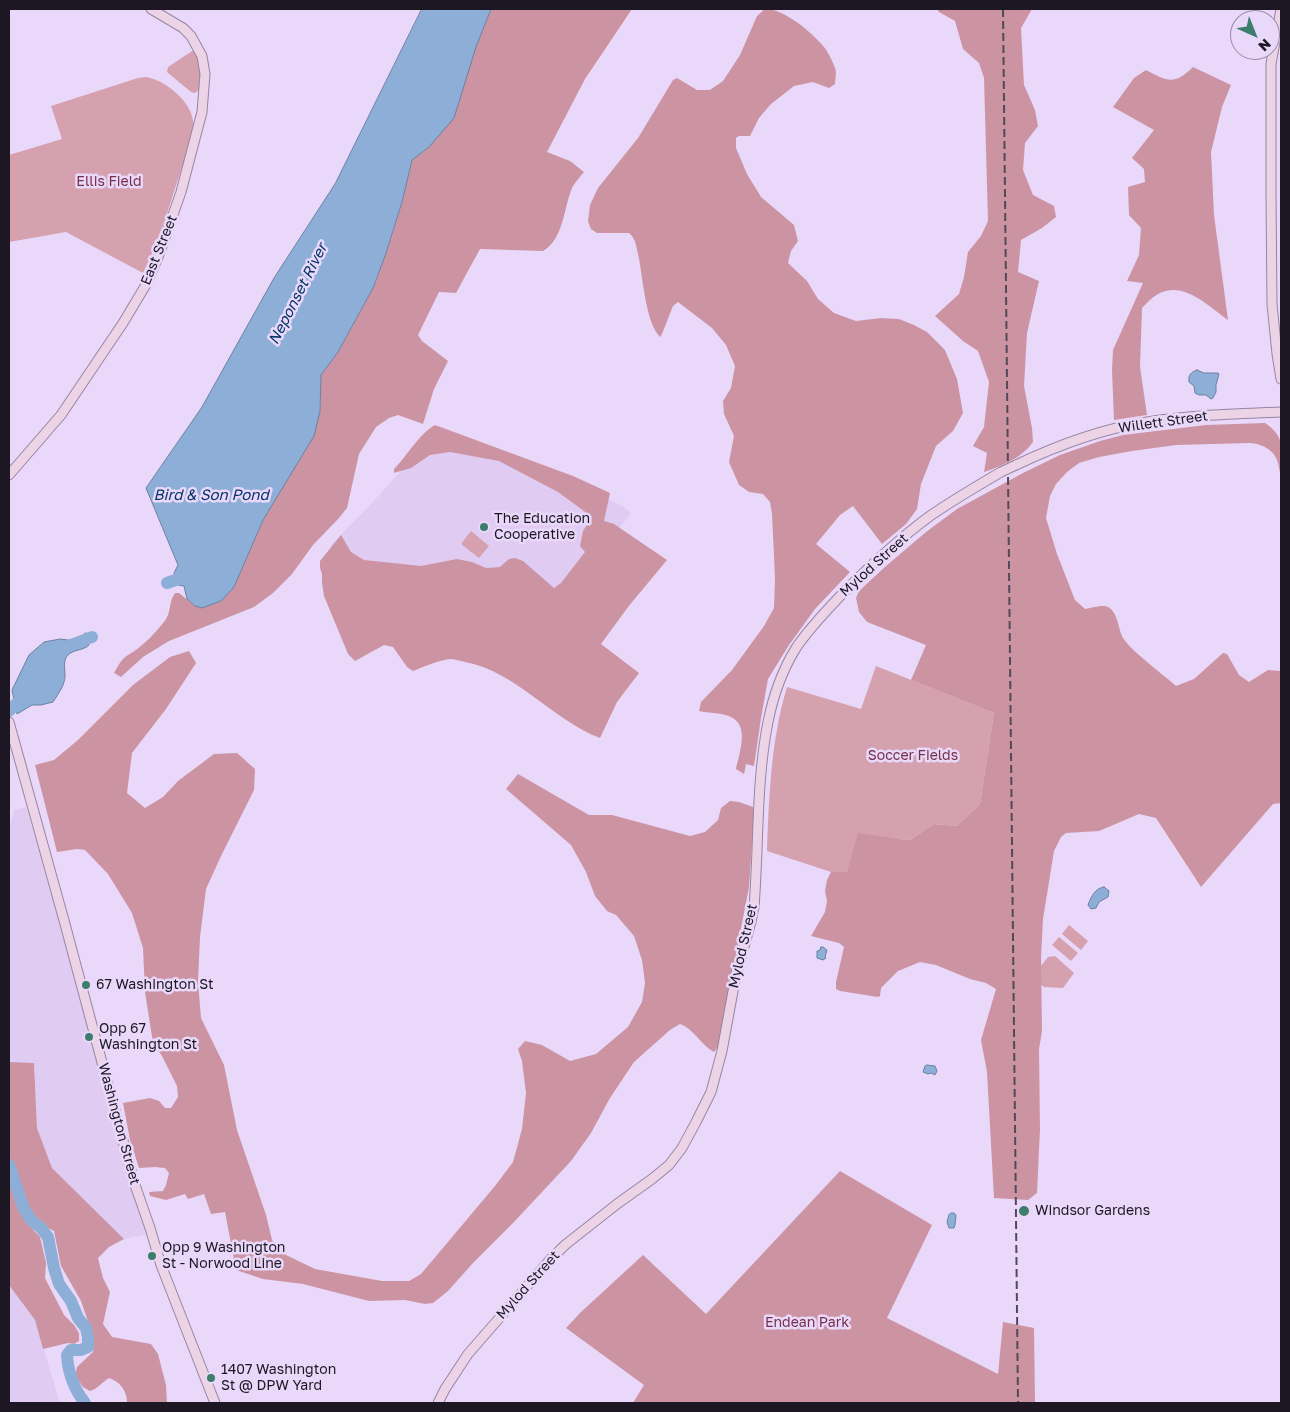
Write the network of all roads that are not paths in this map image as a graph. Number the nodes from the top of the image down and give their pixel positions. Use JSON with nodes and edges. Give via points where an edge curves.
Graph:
{"nodes":[{"id":1,"x":151,"y":9,"type":"edge"},
{"id":2,"x":1281,"y":9,"type":"edge"},
{"id":3,"x":1281,"y":379,"type":"edge"},
{"id":4,"x":1281,"y":412,"type":"edge"},
{"id":5,"x":1048,"y":450,"type":"joint"},
{"id":6,"x":9,"y":475,"type":"edge"},
{"id":7,"x":9,"y":722,"type":"edge"},
{"id":8,"x":215,"y":1403,"type":"edge"},
{"id":9,"x":438,"y":1403,"type":"edge"}],
"edges":[{"from":1,"to":6,"type":"street","name":"East Street","via":[[191,36],[202,56],[205,74],[202,112],[181,192],[147,283],[123,323],[61,415]]},
{"from":2,"to":3,"type":"street","via":[[1271,64],[1272,313]]},
{"from":4,"to":5,"type":"street","name":"Willett Street","via":[[1147,422],[1109,430]]},
{"from":5,"to":9,"type":"street","name":"Mylod Street","bridge":true,"via":[[1001,472],[929,517],[856,580],[807,632],[795,650],[768,722],[760,784],[754,906],[711,1092],[669,1164],[554,1256],[468,1354]]},
{"from":7,"to":8,"type":"street","name":"Washington Street","via":[[134,1182],[161,1265]]}]}
